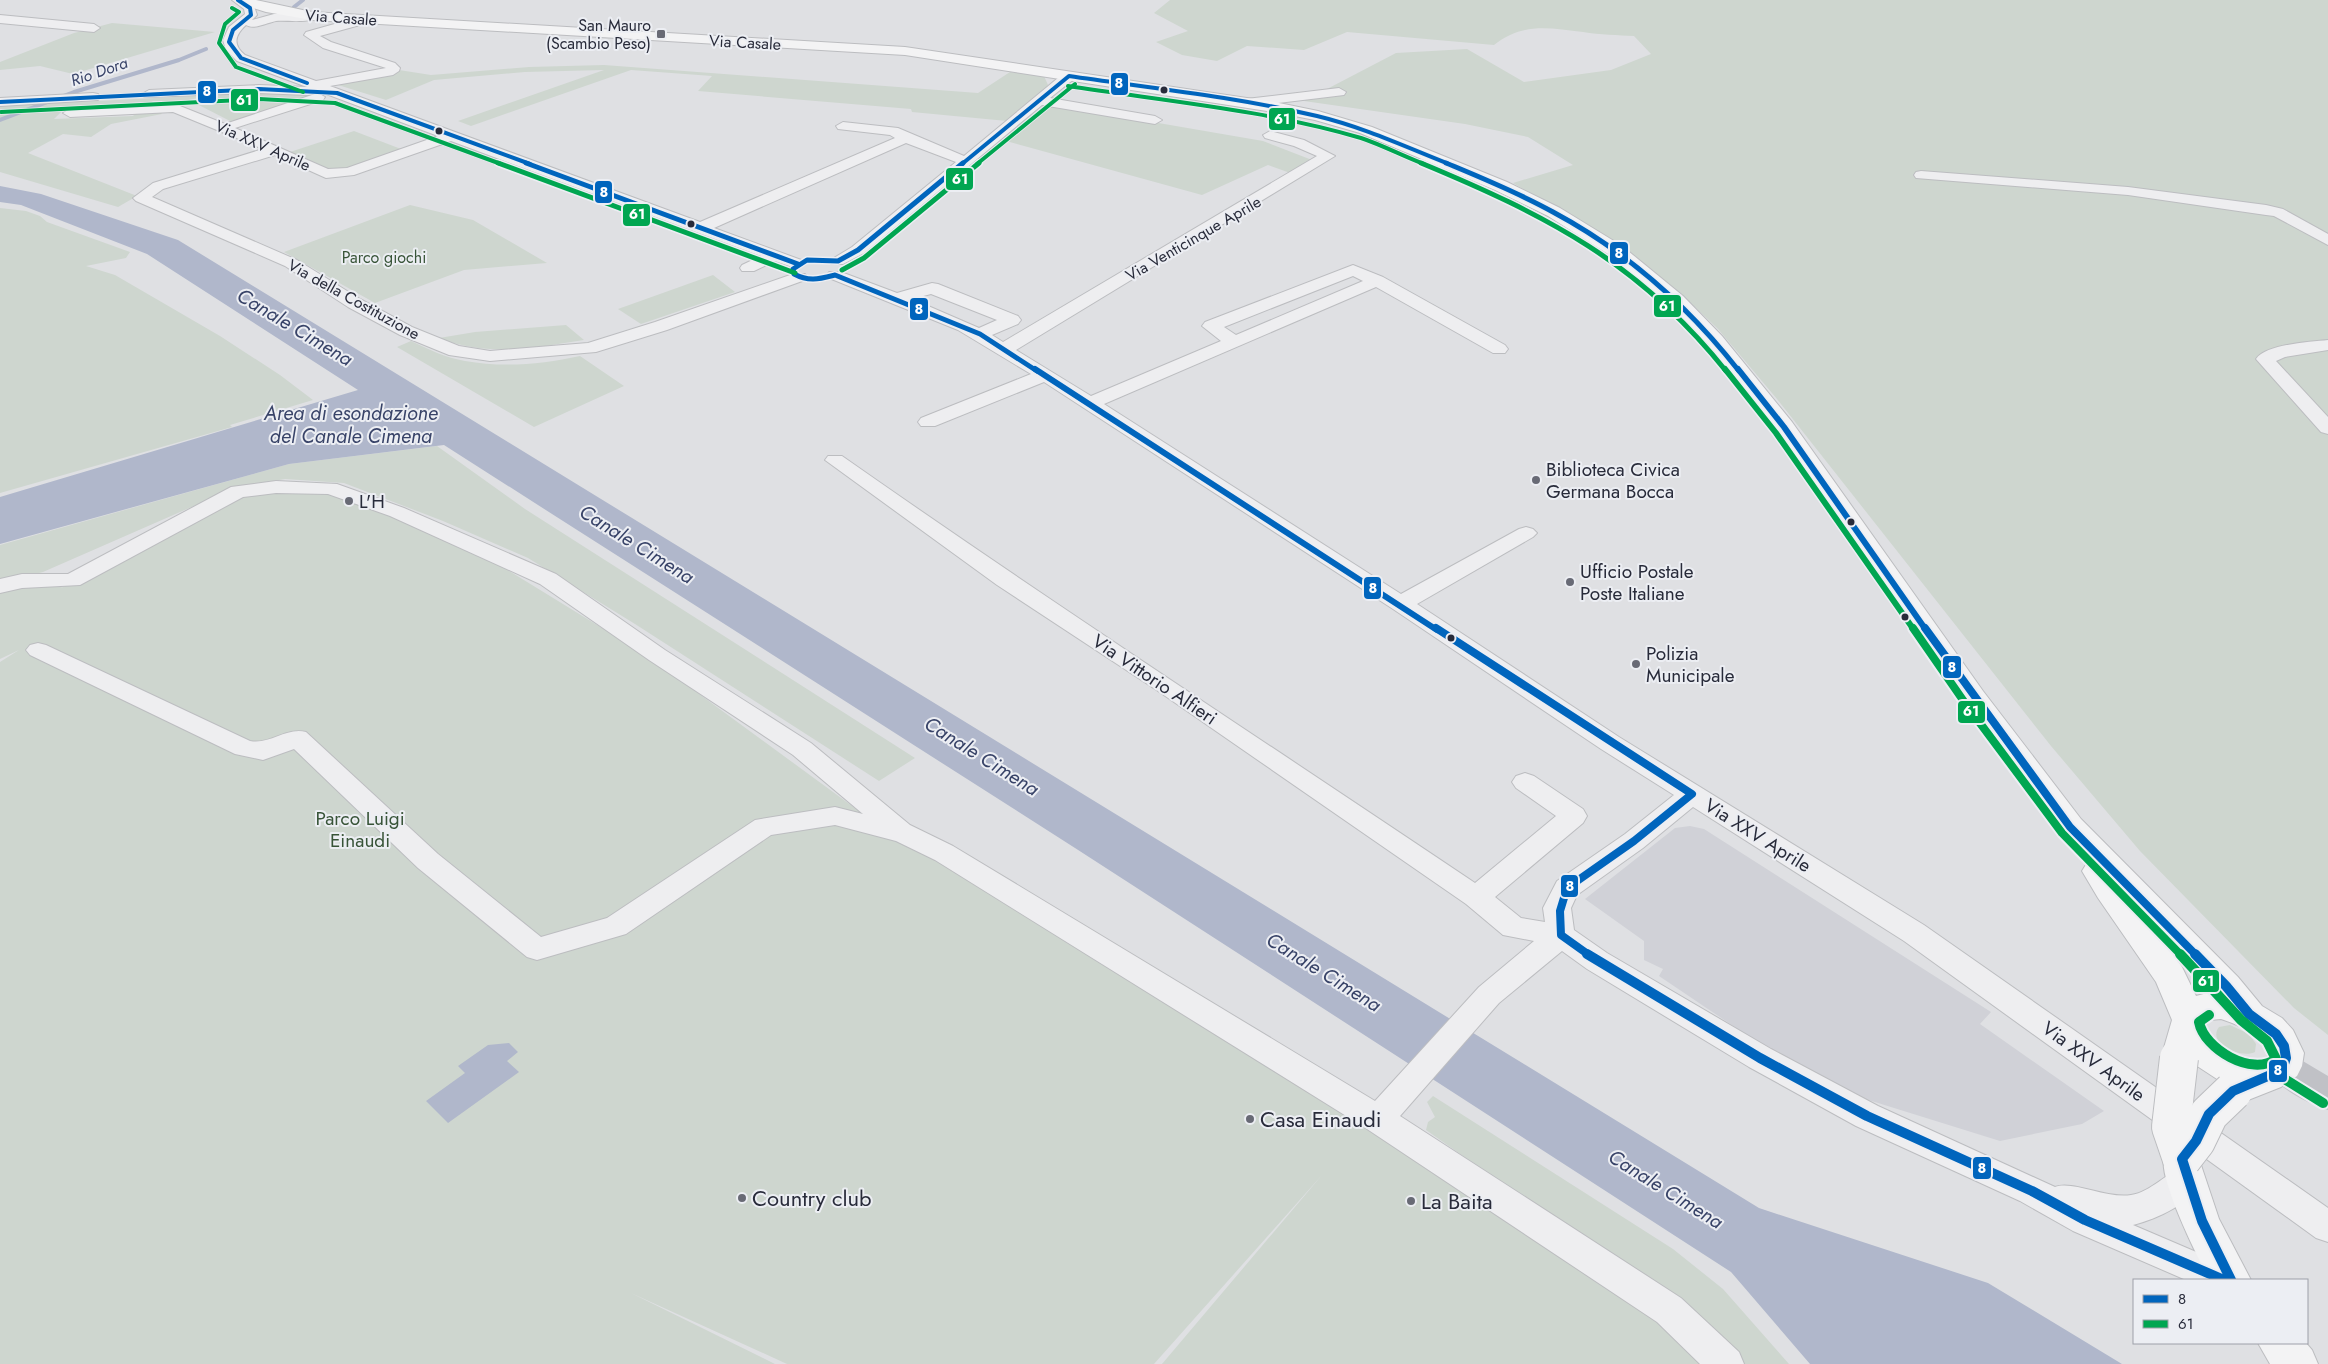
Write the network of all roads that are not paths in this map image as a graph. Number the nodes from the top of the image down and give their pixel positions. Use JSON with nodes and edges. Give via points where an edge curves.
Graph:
{"nodes":[{"id":1,"x":238,"y":0,"type":"edge"},
{"id":2,"x":243,"y":0,"type":"edge"},
{"id":3,"x":266,"y":8,"type":"junction"},
{"id":4,"x":312,"y":16,"type":"junction"},
{"id":5,"x":367,"y":19,"type":"junction"},
{"id":6,"x":1,"y":20,"type":"edge"},
{"id":7,"x":251,"y":24,"type":"junction"},
{"id":8,"x":94,"y":28,"type":"dead end"},
{"id":9,"x":305,"y":32,"type":"dead end"},
{"id":10,"x":322,"y":32,"type":"junction"},
{"id":11,"x":230,"y":35,"type":"junction"},
{"id":12,"x":282,"y":74,"type":"junction"},
{"id":13,"x":1069,"y":76,"type":"junction"},
{"id":14,"x":316,"y":85,"type":"junction"},
{"id":15,"x":246,"y":89,"type":"junction"},
{"id":16,"x":1339,"y":92,"type":"dead end"},
{"id":17,"x":337,"y":93,"type":"junction"},
{"id":18,"x":1039,"y":100,"type":"junction"},
{"id":19,"x":0,"y":102,"type":"edge"},
{"id":20,"x":1246,"y":103,"type":"junction"},
{"id":21,"x":70,"y":113,"type":"dead end"},
{"id":22,"x":1155,"y":120,"type":"dead end"},
{"id":23,"x":231,"y":124,"type":"dead end"},
{"id":24,"x":843,"y":126,"type":"dead end"},
{"id":25,"x":1270,"y":135,"type":"dead end"},
{"id":26,"x":451,"y":136,"type":"junction"},
{"id":27,"x":906,"y":138,"type":"junction"},
{"id":28,"x":276,"y":150,"type":"junction"},
{"id":29,"x":965,"y":161,"type":"junction"},
{"id":30,"x":1922,"y":175,"type":"dead end"},
{"id":31,"x":702,"y":227,"type":"junction"},
{"id":32,"x":2328,"y":240,"type":"edge"},
{"id":33,"x":775,"y":255,"type":"junction"},
{"id":34,"x":748,"y":268,"type":"dead end"},
{"id":35,"x":836,"y":268,"type":"junction"},
{"id":36,"x":798,"y":271,"type":"junction"},
{"id":37,"x":1377,"y":281,"type":"junction"},
{"id":38,"x":1282,"y":298,"type":"junction"},
{"id":39,"x":896,"y":299,"type":"junction"},
{"id":40,"x":1307,"y":311,"type":"junction"},
{"id":41,"x":980,"y":334,"type":"junction"},
{"id":42,"x":1234,"y":342,"type":"junction"},
{"id":43,"x":2328,"y":345,"type":"edge"},
{"id":44,"x":1004,"y":349,"type":"junction"},
{"id":45,"x":1499,"y":349,"type":"dead end"},
{"id":46,"x":1045,"y":375,"type":"junction"},
{"id":47,"x":1089,"y":404,"type":"junction"},
{"id":48,"x":928,"y":422,"type":"dead end"},
{"id":49,"x":2328,"y":428,"type":"edge"},
{"id":50,"x":835,"y":460,"type":"dead end"},
{"id":51,"x":1526,"y":533,"type":"dead end"},
{"id":52,"x":0,"y":586,"type":"edge"},
{"id":53,"x":1400,"y":604,"type":"junction"},
{"id":54,"x":38,"y":650,"type":"dead end"},
{"id":55,"x":1525,"y":782,"type":"dead end"},
{"id":56,"x":1692,"y":794,"type":"junction"},
{"id":57,"x":904,"y":833,"type":"junction"},
{"id":58,"x":2079,"y":839,"type":"junction"},
{"id":59,"x":1476,"y":897,"type":"junction"},
{"id":60,"x":1561,"y":935,"type":"junction"},
{"id":61,"x":2250,"y":1014,"type":"junction"},
{"id":62,"x":2186,"y":1035,"type":"junction"},
{"id":63,"x":2260,"y":1078,"type":"junction"},
{"id":64,"x":2328,"y":1094,"type":"edge"},
{"id":65,"x":1378,"y":1119,"type":"junction"},
{"id":66,"x":2184,"y":1170,"type":"junction"},
{"id":67,"x":2032,"y":1191,"type":"junction"},
{"id":68,"x":2328,"y":1227,"type":"edge"},
{"id":69,"x":2222,"y":1279,"type":"edge"},
{"id":70,"x":2230,"y":1279,"type":"edge"},
{"id":71,"x":2280,"y":1344,"type":"edge"},
{"id":72,"x":1726,"y":1364,"type":"edge"},
{"id":73,"x":2297,"y":1364,"type":"edge"}],
"edges":[{"from":1,"to":11,"type":"street","via":[[250,8],[251,15]]},
{"from":2,"to":3,"type":"main road","name":"Via Casale"},
{"from":3,"to":4,"type":"main road","name":"Via Casale"},
{"from":3,"to":7,"type":"street"},
{"from":4,"to":5,"type":"main road","name":"Via Casale"},
{"from":4,"to":7,"type":"street","via":[[274,18]]},
{"from":5,"to":10,"type":"street"},
{"from":5,"to":13,"type":"main road","name":"Via Casale","via":[[905,51]]},
{"from":6,"to":8,"type":"street"},
{"from":7,"to":11,"type":"street"},
{"from":9,"to":10,"type":"street"},
{"from":10,"to":14,"type":"street","via":[[310,35],[327,45],[394,68],[383,74]]},
{"from":11,"to":12,"type":"street","name":"Via XXV Aprile","via":[[228,42],[241,58]]},
{"from":12,"to":14,"type":"street","name":"Via XXV Aprile"},
{"from":12,"to":15,"type":"street","name":"Via XXV Aprile","via":[[272,81]]},
{"from":13,"to":18,"type":"street"},
{"from":13,"to":20,"type":"main road","name":"Via Casale"},
{"from":14,"to":17,"type":"street","name":"Via XXV Aprile"},
{"from":15,"to":17,"type":"street","name":"Via XXV Aprile"},
{"from":15,"to":19,"type":"street","name":"Via XXV Aprile"},
{"from":16,"to":20,"type":"street","name":"Via Casale"},
{"from":17,"to":23,"type":"street","via":[[300,101]]},
{"from":17,"to":26,"type":"street","name":"Via XXV Aprile"},
{"from":18,"to":22,"type":"street"},
{"from":18,"to":29,"type":"street"},
{"from":20,"to":58,"type":"main road","name":"Via Casale","via":[[1318,116],[1366,130],[1501,186],[1554,212],[1615,250],[1676,300],[1715,340],[1784,427],[1973,697]]},
{"from":21,"to":28,"type":"street","name":"Via XXV Aprile","via":[[175,108]]},
{"from":24,"to":27,"type":"street","via":[[893,131]]},
{"from":25,"to":44,"type":"street","name":"Via Venticinque Aprile","via":[[1328,156]]},
{"from":26,"to":28,"type":"street","name":"Via XXV Aprile","via":[[335,174],[326,174]]},
{"from":26,"to":31,"type":"street","name":"Via XXV Aprile"},
{"from":27,"to":29,"type":"street"},
{"from":27,"to":31,"type":"street"},
{"from":28,"to":36,"type":"street","name":"Via della Costituzione","via":[[158,186],[141,198],[291,263],[406,331],[455,351],[490,356],[590,348],[662,326]]},
{"from":29,"to":35,"type":"street"},
{"from":30,"to":32,"type":"street","via":[[2128,191],[2266,210],[2278,212]]},
{"from":31,"to":33,"type":"street","name":"Via XXV Aprile"},
{"from":33,"to":34,"type":"street"},
{"from":33,"to":36,"type":"street","name":"Via XXV Aprile"},
{"from":35,"to":36,"type":"street","via":[[819,280]]},
{"from":35,"to":39,"type":"street","name":"Via XXV Aprile"},
{"from":37,"to":38,"type":"street","via":[[1353,270]]},
{"from":37,"to":40,"type":"street"},
{"from":37,"to":45,"type":"street"},
{"from":38,"to":40,"type":"street"},
{"from":38,"to":42,"type":"street","via":[[1212,326]]},
{"from":39,"to":41,"type":"street","name":"Via XXV Aprile"},
{"from":39,"to":41,"type":"street","via":[[932,288],[1012,320]]},
{"from":40,"to":42,"type":"street"},
{"from":41,"to":44,"type":"street","name":"Via XXV Aprile"},
{"from":42,"to":47,"type":"street"},
{"from":43,"to":49,"type":"street","via":[[2281,352],[2265,359]]},
{"from":44,"to":46,"type":"street","name":"Via XXV Aprile"},
{"from":46,"to":47,"type":"street","name":"Via XXV Aprile"},
{"from":46,"to":48,"type":"street"},
{"from":47,"to":53,"type":"street","name":"Via XXV Aprile"},
{"from":50,"to":59,"type":"street","name":"Via Vittorio Alfieri","via":[[1005,580]]},
{"from":51,"to":53,"type":"street"},
{"from":52,"to":57,"type":"street","via":[[22,581],[72,580],[238,491],[276,487],[330,488],[397,512],[548,579],[657,655],[802,749]]},
{"from":53,"to":56,"type":"street","name":"Via XXV Aprile"},
{"from":54,"to":57,"type":"street","via":[[244,748],[263,752],[297,738],[428,861],[537,949],[616,926],[764,827],[835,816]]},
{"from":55,"to":59,"type":"street","via":[[1574,816]]},
{"from":56,"to":60,"type":"street","via":[[1634,841],[1567,888],[1557,908]]},
{"from":56,"to":68,"type":"street","name":"Via XXV Aprile","via":[[1914,933]]},
{"from":57,"to":65,"type":"street","via":[[944,853]]},
{"from":58,"to":61,"type":"main road","via":[[2134,891]]},
{"from":58,"to":62,"type":"main road","via":[[2109,890],[2170,976]]},
{"from":59,"to":60,"type":"street","name":"Via Vittorio Alfieri","via":[[1513,927]]},
{"from":60,"to":65,"type":"street","via":[[1489,995]]},
{"from":60,"to":67,"type":"street","name":"Via Vittorio Alfieri","via":[[1768,1063],[1867,1116]]},
{"from":61,"to":62,"type":"main road","via":[[2218,1005],[2204,1006],[2195,1011]]},
{"from":61,"to":63,"type":"main road","via":[[2280,1040],[2286,1058]]},
{"from":62,"to":63,"type":"main road","via":[[2216,1062],[2232,1071]]},
{"from":62,"to":66,"type":"main road","bridge":true,"via":[[2171,1127]]},
{"from":63,"to":64,"type":"street"},
{"from":63,"to":66,"type":"main road","bridge":true,"via":[[2208,1114]]},
{"from":65,"to":72,"type":"street","via":[[1669,1310]]},
{"from":66,"to":67,"type":"street","name":"Via Vittorio Alfieri","via":[[2152,1202],[2132,1210],[2113,1210]]},
{"from":66,"to":70,"type":"main road","via":[[2210,1245]]},
{"from":67,"to":69,"type":"street","name":"Via Vittorio Alfieri","via":[[2085,1220]]},
{"from":71,"to":73,"type":"main road"}]}
